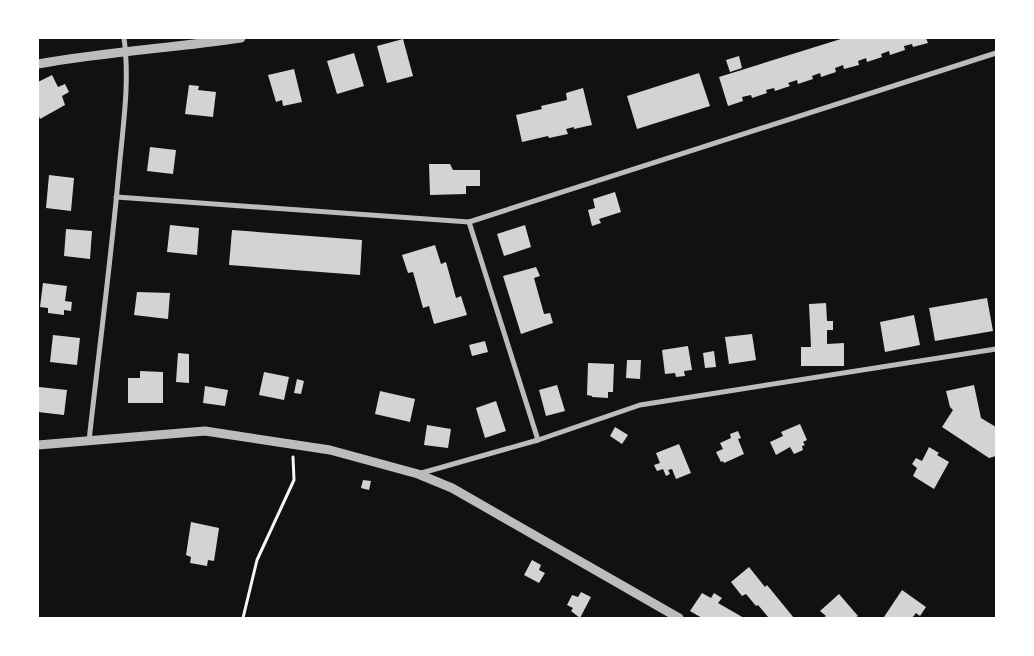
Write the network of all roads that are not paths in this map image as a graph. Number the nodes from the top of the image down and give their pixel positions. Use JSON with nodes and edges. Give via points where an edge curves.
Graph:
{"nodes":[{"id":1,"x":124,"y":38,"type":"edge"},
{"id":2,"x":240,"y":38,"type":"edge"},
{"id":3,"x":126,"y":51,"type":"junction"},
{"id":4,"x":996,"y":53,"type":"edge"},
{"id":5,"x":38,"y":64,"type":"edge"},
{"id":6,"x":116,"y":197,"type":"junction"},
{"id":7,"x":469,"y":222,"type":"junction"},
{"id":8,"x":996,"y":348,"type":"edge"},
{"id":9,"x":538,"y":440,"type":"junction"},
{"id":10,"x":89,"y":441,"type":"junction"},
{"id":11,"x":38,"y":445,"type":"edge"},
{"id":12,"x":418,"y":474,"type":"junction"},
{"id":13,"x":679,"y":618,"type":"edge"}],
"edges":[{"from":1,"to":3,"type":"street"},
{"from":2,"to":3,"type":"street"},
{"from":3,"to":5,"type":"street"},
{"from":3,"to":6,"type":"street","via":[[126,88]]},
{"from":4,"to":7,"type":"street"},
{"from":6,"to":7,"type":"street"},
{"from":6,"to":10,"type":"street"},
{"from":7,"to":9,"type":"street"},
{"from":8,"to":9,"type":"street","via":[[640,405]]},
{"from":9,"to":12,"type":"street"},
{"from":10,"to":11,"type":"street"},
{"from":10,"to":12,"type":"street","via":[[206,431],[330,450]]},
{"from":12,"to":13,"type":"street","via":[[452,488]]}]}
